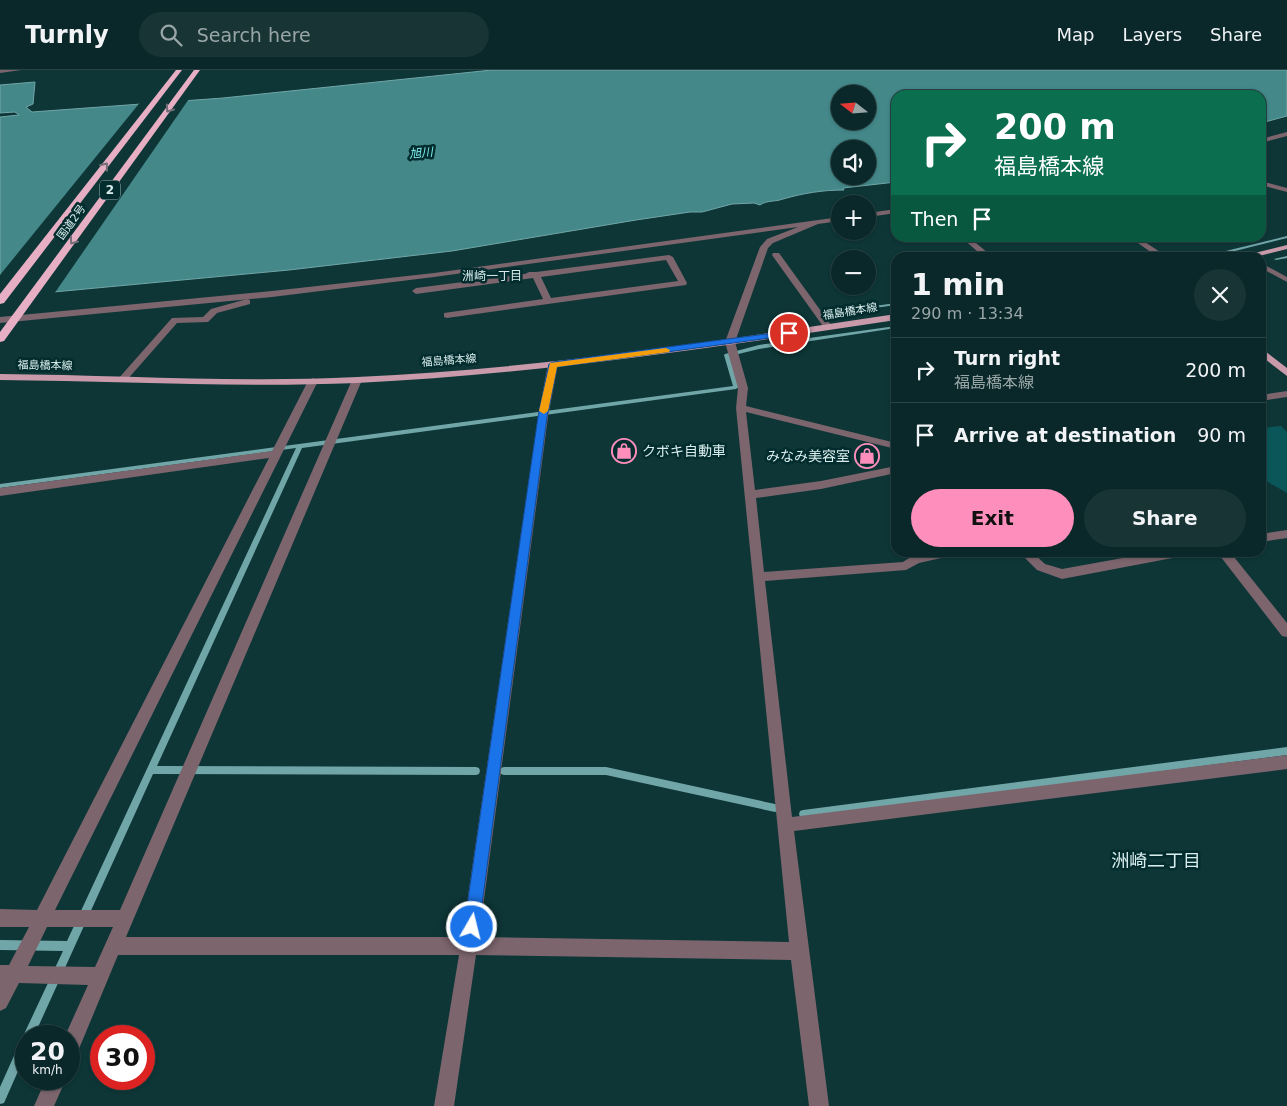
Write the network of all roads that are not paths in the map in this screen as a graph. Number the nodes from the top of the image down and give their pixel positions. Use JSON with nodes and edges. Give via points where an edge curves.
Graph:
{"nodes":[{"id":1,"x":18,"y":70,"type":"edge"},
{"id":2,"x":179,"y":70,"type":"edge"},
{"id":3,"x":197,"y":70,"type":"edge"},
{"id":4,"x":0,"y":71,"type":"edge"},
{"id":5,"x":1287,"y":134,"type":"edge"},
{"id":6,"x":1266,"y":140,"type":"edge"},
{"id":7,"x":1266,"y":184,"type":"edge"},
{"id":8,"x":1287,"y":190,"type":"edge"},
{"id":9,"x":891,"y":212,"type":"edge"},
{"id":10,"x":876,"y":214,"type":"edge"},
{"id":11,"x":831,"y":220,"type":"edge"},
{"id":12,"x":817,"y":222,"type":"junction"},
{"id":13,"x":971,"y":242,"type":"edge"},
{"id":14,"x":1141,"y":242,"type":"edge"},
{"id":15,"x":1286,"y":248,"type":"edge"},
{"id":16,"x":983,"y":252,"type":"edge"},
{"id":17,"x":1156,"y":252,"type":"edge"},
{"id":18,"x":1266,"y":252,"type":"edge"},
{"id":19,"x":776,"y":254,"type":"dead end"},
{"id":20,"x":1266,"y":268,"type":"edge"},
{"id":21,"x":434,"y":275,"type":"junction"},
{"id":22,"x":536,"y":275,"type":"junction"},
{"id":23,"x":1287,"y":280,"type":"edge"},
{"id":24,"x":416,"y":291,"type":"dead end"},
{"id":25,"x":272,"y":294,"type":"junction"},
{"id":26,"x":0,"y":301,"type":"edge"},
{"id":27,"x":549,"y":302,"type":"junction"},
{"id":28,"x":447,"y":315,"type":"dead end"},
{"id":29,"x":891,"y":318,"type":"edge"},
{"id":30,"x":0,"y":320,"type":"edge"},
{"id":31,"x":828,"y":327,"type":"junction"},
{"id":32,"x":0,"y":340,"type":"edge"},
{"id":33,"x":733,"y":350,"type":"junction"},
{"id":34,"x":1266,"y":355,"type":"edge"},
{"id":35,"x":553,"y":364,"type":"junction"},
{"id":36,"x":1287,"y":373,"type":"edge"},
{"id":37,"x":0,"y":377,"type":"edge"},
{"id":38,"x":123,"y":379,"type":"junction"},
{"id":39,"x":358,"y":380,"type":"junction"},
{"id":40,"x":312,"y":381,"type":"junction"},
{"id":41,"x":1287,"y":394,"type":"edge"},
{"id":42,"x":1266,"y":397,"type":"edge"},
{"id":43,"x":741,"y":408,"type":"junction"},
{"id":44,"x":891,"y":445,"type":"edge"},
{"id":45,"x":276,"y":451,"type":"junction"},
{"id":46,"x":891,"y":471,"type":"edge"},
{"id":47,"x":0,"y":492,"type":"edge"},
{"id":48,"x":750,"y":495,"type":"junction"},
{"id":49,"x":1287,"y":534,"type":"edge"},
{"id":50,"x":1266,"y":537,"type":"edge"},
{"id":51,"x":924,"y":557,"type":"edge"},
{"id":52,"x":1029,"y":557,"type":"edge"},
{"id":53,"x":1156,"y":557,"type":"edge"},
{"id":54,"x":1227,"y":557,"type":"edge"},
{"id":55,"x":759,"y":578,"type":"junction"},
{"id":56,"x":1287,"y":632,"type":"edge"},
{"id":57,"x":1287,"y":762,"type":"edge"},
{"id":58,"x":785,"y":825,"type":"junction"},
{"id":59,"x":0,"y":918,"type":"edge"},
{"id":60,"x":126,"y":919,"type":"junction"},
{"id":61,"x":40,"y":925,"type":"junction"},
{"id":62,"x":114,"y":946,"type":"junction"},
{"id":63,"x":469,"y":946,"type":"junction"},
{"id":64,"x":798,"y":951,"type":"junction"},
{"id":65,"x":12,"y":968,"type":"edge"},
{"id":66,"x":100,"y":976,"type":"junction"},
{"id":67,"x":0,"y":1002,"type":"edge"},
{"id":68,"x":79,"y":1025,"type":"edge"},
{"id":69,"x":51,"y":1090,"type":"edge"},
{"id":70,"x":44,"y":1106,"type":"edge"},
{"id":71,"x":444,"y":1106,"type":"edge"},
{"id":72,"x":819,"y":1106,"type":"edge"}],
"edges":[{"from":1,"to":4,"type":"street"},
{"from":26,"to":2,"type":"highway","name":"国道2号","number":"2","one_way":true},
{"from":3,"to":32,"type":"highway","name":"国道2号","number":"2","one_way":true},
{"from":5,"to":6,"type":"street"},
{"from":7,"to":8,"type":"street"},
{"from":9,"to":10,"type":"street"},
{"from":11,"to":12,"type":"street"},
{"from":12,"to":21,"type":"street"},
{"from":12,"to":33,"type":"street","via":[[770,241],[764,247]]},
{"from":13,"to":16,"type":"street"},
{"from":14,"to":17,"type":"street"},
{"from":15,"to":18,"type":"main road"},
{"from":19,"to":31,"type":"street"},
{"from":20,"to":23,"type":"street"},
{"from":21,"to":22,"type":"street","via":[[451,278]]},
{"from":21,"to":25,"type":"street"},
{"from":22,"to":24,"type":"street"},
{"from":22,"to":27,"type":"street"},
{"from":22,"to":27,"type":"street","via":[[669,257],[684,283]]},
{"from":25,"to":30,"type":"street"},
{"from":25,"to":38,"type":"street","via":[[214,312],[205,320],[175,320]]},
{"from":27,"to":28,"type":"street"},
{"from":29,"to":31,"type":"main road","name":"福島橋本線"},
{"from":31,"to":33,"type":"main road","name":"福島橋本線"},
{"from":33,"to":35,"type":"main road","name":"福島橋本線"},
{"from":33,"to":43,"type":"street","via":[[743,388]]},
{"from":34,"to":36,"type":"main road"},
{"from":35,"to":39,"type":"main road","name":"福島橋本線"},
{"from":35,"to":63,"type":"street","via":[[543,414]]},
{"from":37,"to":38,"type":"main road","name":"福島橋本線"},
{"from":38,"to":40,"type":"main road","name":"福島橋本線"},
{"from":39,"to":40,"type":"main road","name":"福島橋本線"},
{"from":39,"to":60,"type":"street"},
{"from":40,"to":45,"type":"street"},
{"from":41,"to":42,"type":"street"},
{"from":43,"to":44,"type":"street"},
{"from":43,"to":48,"type":"street"},
{"from":45,"to":47,"type":"street"},
{"from":45,"to":61,"type":"street"},
{"from":46,"to":48,"type":"street"},
{"from":48,"to":55,"type":"street"},
{"from":49,"to":50,"type":"street"},
{"from":51,"to":55,"type":"street","via":[[914,559],[906,566]]},
{"from":52,"to":53,"type":"street","via":[[1048,573],[1062,574]]},
{"from":54,"to":56,"type":"street"},
{"from":55,"to":58,"type":"street"},
{"from":57,"to":58,"type":"street"},
{"from":58,"to":64,"type":"street"},
{"from":59,"to":61,"type":"street"},
{"from":60,"to":61,"type":"street","via":[[70,918]]},
{"from":60,"to":62,"type":"street"},
{"from":61,"to":65,"type":"street"},
{"from":62,"to":63,"type":"street"},
{"from":62,"to":66,"type":"street"},
{"from":63,"to":64,"type":"street"},
{"from":63,"to":71,"type":"street"},
{"from":64,"to":72,"type":"street"},
{"from":65,"to":66,"type":"street","via":[[35,974]]},
{"from":65,"to":67,"type":"street"},
{"from":66,"to":68,"type":"street"},
{"from":69,"to":70,"type":"street"}]}
